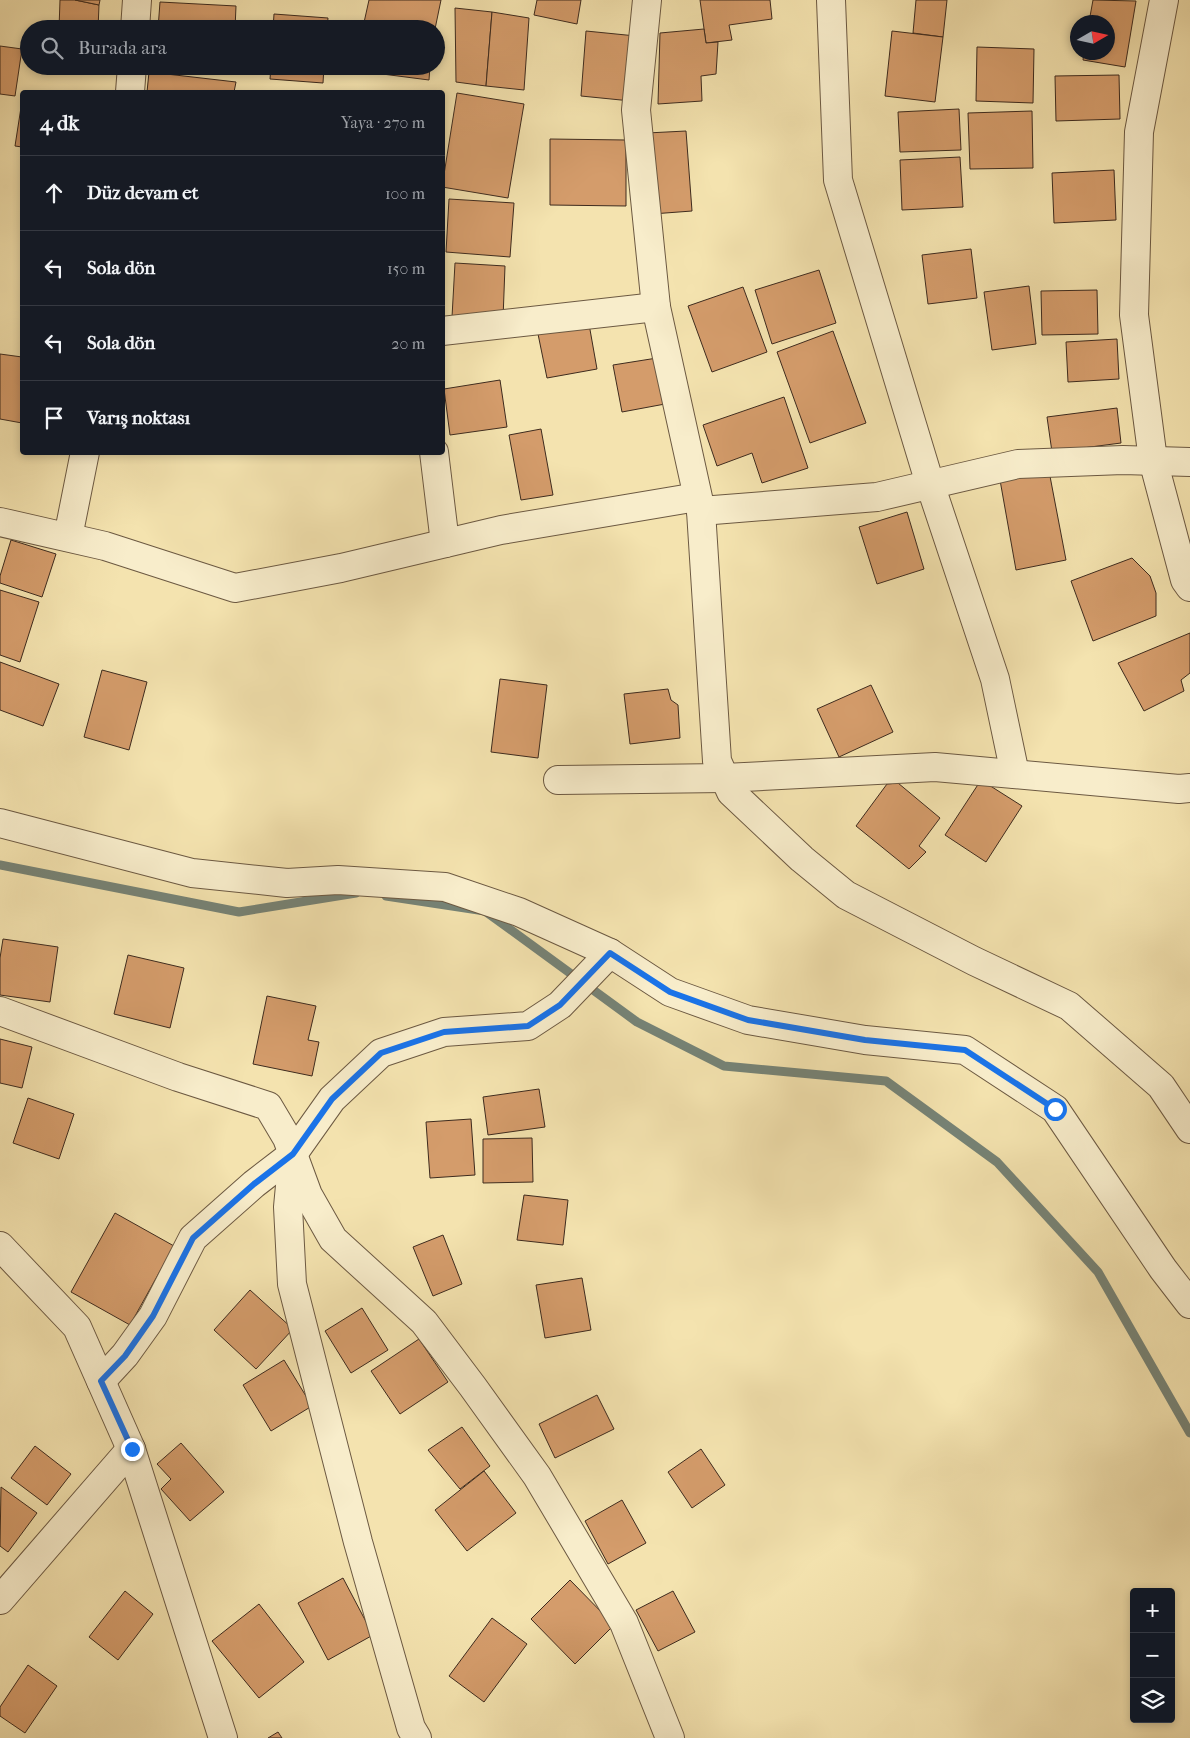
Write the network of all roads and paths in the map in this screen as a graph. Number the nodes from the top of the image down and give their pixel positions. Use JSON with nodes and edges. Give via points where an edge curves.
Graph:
{"nodes":[{"id":1,"x":136,"y":0,"type":"edge"},
{"id":2,"x":647,"y":0,"type":"edge"},
{"id":3,"x":831,"y":0,"type":"edge"},
{"id":4,"x":1164,"y":0,"type":"edge"},
{"id":5,"x":135,"y":20,"type":"edge"},
{"id":6,"x":131,"y":75,"type":"edge"},
{"id":7,"x":130,"y":90,"type":"edge"},
{"id":8,"x":656,"y":306,"type":"junction"},
{"id":9,"x":445,"y":332,"type":"edge"},
{"id":10,"x":84,"y":455,"type":"edge"},
{"id":11,"x":434,"y":455,"type":"edge"},
{"id":12,"x":1153,"y":460,"type":"junction"},
{"id":13,"x":1190,"y":462,"type":"edge"},
{"id":14,"x":930,"y":484,"type":"junction"},
{"id":15,"x":699,"y":504,"type":"junction"},
{"id":16,"x":0,"y":522,"type":"edge"},
{"id":17,"x":68,"y":537,"type":"junction"},
{"id":18,"x":445,"y":543,"type":"junction"},
{"id":19,"x":1190,"y":587,"type":"edge"},
{"id":20,"x":1015,"y":774,"type":"junction"},
{"id":21,"x":725,"y":778,"type":"junction"},
{"id":22,"x":558,"y":780,"type":"dead end"},
{"id":23,"x":1190,"y":788,"type":"edge"},
{"id":24,"x":0,"y":823,"type":"edge"},
{"id":25,"x":603,"y":960,"type":"junction"},
{"id":26,"x":0,"y":1011,"type":"edge"},
{"id":27,"x":1190,"y":1128,"type":"edge"},
{"id":28,"x":293,"y":1154,"type":"junction"},
{"id":29,"x":0,"y":1246,"type":"edge"},
{"id":30,"x":1190,"y":1304,"type":"edge"},
{"id":31,"x":101,"y":1381,"type":"junction"},
{"id":32,"x":132,"y":1449,"type":"junction"},
{"id":33,"x":0,"y":1600,"type":"edge"},
{"id":34,"x":223,"y":1738,"type":"edge"},
{"id":35,"x":417,"y":1738,"type":"edge"},
{"id":36,"x":670,"y":1738,"type":"edge"}],
"edges":[{"from":1,"to":5,"type":"street"},
{"from":2,"to":8,"type":"street","via":[[636,110]]},
{"from":3,"to":14,"type":"street","via":[[838,180]]},
{"from":4,"to":12,"type":"street","via":[[1139,132],[1134,315]]},
{"from":6,"to":7,"type":"street"},
{"from":8,"to":9,"type":"street"},
{"from":8,"to":15,"type":"street"},
{"from":10,"to":17,"type":"street"},
{"from":11,"to":18,"type":"street"},
{"from":12,"to":13,"type":"street"},
{"from":12,"to":14,"type":"street","via":[[1018,464]]},
{"from":12,"to":19,"type":"street","via":[[1185,580]]},
{"from":14,"to":15,"type":"street","via":[[877,497]]},
{"from":14,"to":20,"type":"street","via":[[995,679]]},
{"from":15,"to":18,"type":"street","via":[[501,530]]},
{"from":15,"to":21,"type":"street","via":[[717,760]]},
{"from":16,"to":17,"type":"street"},
{"from":17,"to":18,"type":"street","via":[[235,588],[341,568]]},
{"from":20,"to":21,"type":"street","via":[[935,767]]},
{"from":20,"to":23,"type":"street"},
{"from":21,"to":22,"type":"street"},
{"from":21,"to":27,"type":"street","via":[[731,792],[802,859],[846,895],[1069,1006],[1161,1086]]},
{"from":24,"to":25,"type":"street","via":[[192,873],[287,883],[338,880],[445,887],[519,912]]},
{"from":25,"to":28,"type":"street","via":[[560,1005],[528,1026],[444,1032],[381,1053],[332,1099]]},
{"from":25,"to":30,"type":"street","via":[[670,992],[748,1020],[865,1040],[965,1050],[1055,1109]]},
{"from":26,"to":28,"type":"street","via":[[178,1077],[268,1106]]},
{"from":28,"to":31,"type":"street","via":[[193,1238],[153,1316],[125,1356]]},
{"from":28,"to":35,"type":"street","via":[[288,1207],[292,1284],[358,1542],[411,1728]]},
{"from":28,"to":36,"type":"street","via":[[308,1195],[333,1239],[424,1322],[536,1476],[624,1624]]},
{"from":29,"to":31,"type":"street","via":[[77,1327]]},
{"from":31,"to":32,"type":"street"},
{"from":32,"to":33,"type":"street"},
{"from":32,"to":34,"type":"street"}]}
